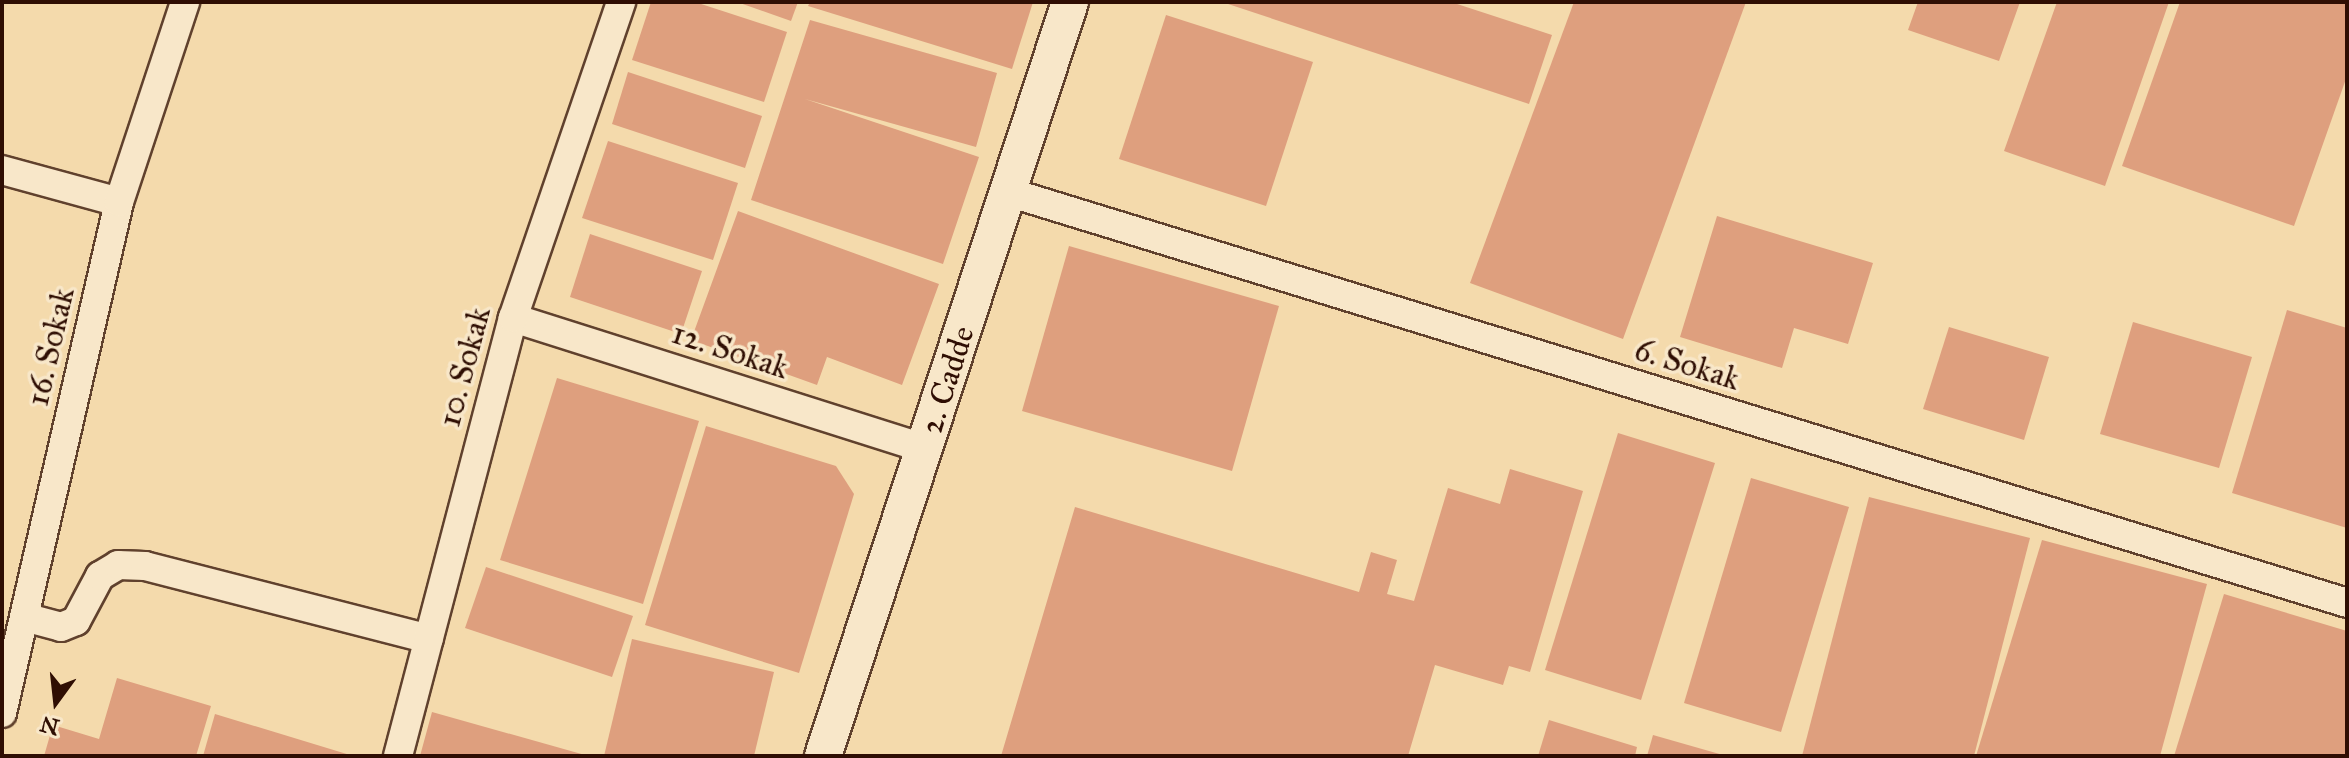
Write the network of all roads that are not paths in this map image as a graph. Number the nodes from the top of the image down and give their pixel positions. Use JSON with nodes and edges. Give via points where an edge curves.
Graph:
{"nodes":[{"id":1,"x":185,"y":2,"type":"edge"},
{"id":2,"x":621,"y":2,"type":"edge"},
{"id":3,"x":1070,"y":2,"type":"edge"},
{"id":4,"x":2,"y":170,"type":"edge"},
{"id":5,"x":1008,"y":192,"type":"junction"},
{"id":6,"x":119,"y":202,"type":"junction"},
{"id":7,"x":513,"y":318,"type":"junction"},
{"id":8,"x":927,"y":449,"type":"junction"},
{"id":9,"x":2347,"y":603,"type":"edge"},
{"id":10,"x":24,"y":617,"type":"junction"},
{"id":11,"x":429,"y":639,"type":"junction"},
{"id":12,"x":2,"y":713,"type":"edge"},
{"id":13,"x":398,"y":756,"type":"edge"},
{"id":14,"x":823,"y":756,"type":"edge"}],
"edges":[{"from":1,"to":6,"type":"street","name":"16. Sokak"},
{"from":2,"to":7,"type":"street","name":"10. Sokak"},
{"from":3,"to":5,"type":"street","name":"2. Cadde"},
{"from":4,"to":6,"type":"street"},
{"from":5,"to":8,"type":"street","name":"2. Cadde"},
{"from":5,"to":9,"type":"street","name":"6. Sokak"},
{"from":6,"to":10,"type":"street","name":"16. Sokak"},
{"from":7,"to":8,"type":"street","name":"12. Sokak"},
{"from":7,"to":11,"type":"street","name":"10. Sokak"},
{"from":8,"to":14,"type":"street","name":"2. Cadde"},
{"from":10,"to":11,"type":"street","via":[[61,627],[76,621],[100,576],[118,565],[145,566]]},
{"from":10,"to":12,"type":"street","name":"16. Sokak"},
{"from":11,"to":13,"type":"street","name":"10. Sokak"}]}
